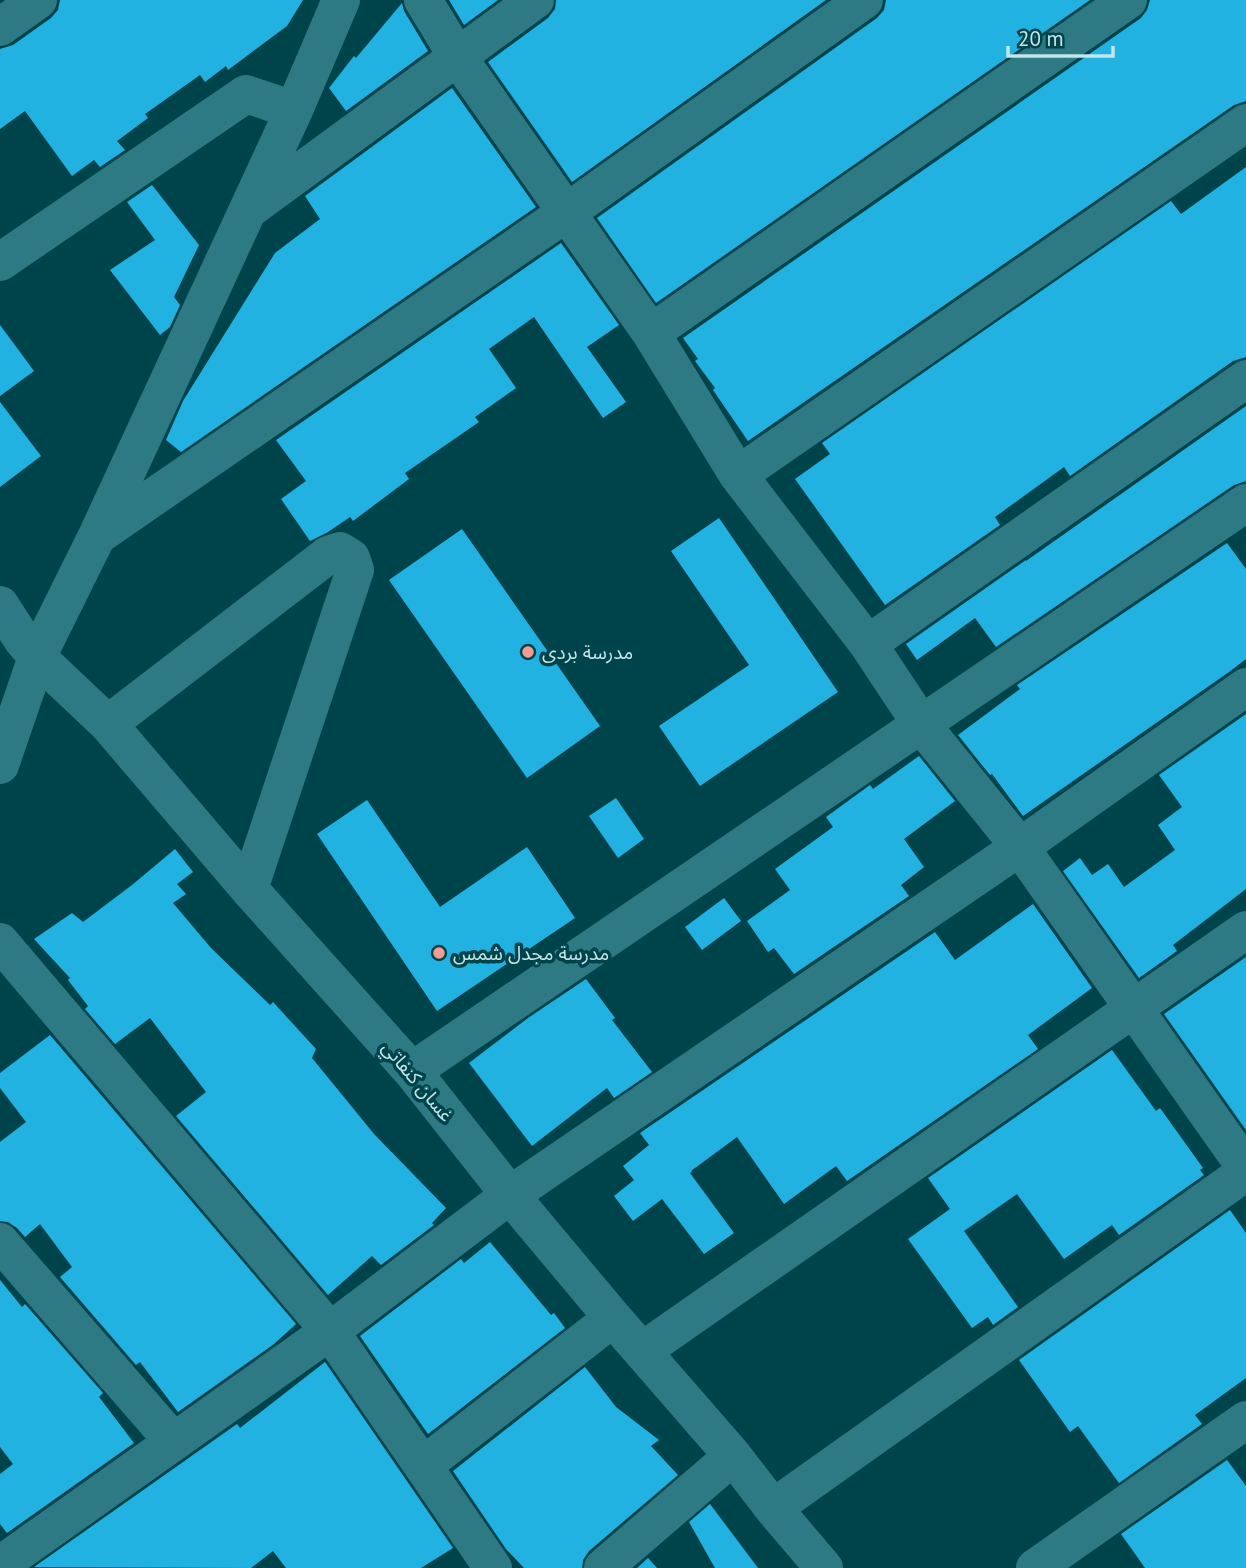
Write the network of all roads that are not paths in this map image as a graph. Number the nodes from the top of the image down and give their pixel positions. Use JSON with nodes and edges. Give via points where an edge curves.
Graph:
{"nodes":[{"id":1,"x":38,"y":0,"type":"edge"},
{"id":2,"x":341,"y":0,"type":"edge"},
{"id":3,"x":423,"y":0,"type":"edge"},
{"id":4,"x":535,"y":0,"type":"edge"},
{"id":5,"x":864,"y":0,"type":"edge"},
{"id":6,"x":1128,"y":0,"type":"edge"},
{"id":7,"x":0,"y":27,"type":"edge"},
{"id":8,"x":457,"y":56,"type":"junction"},
{"id":9,"x":294,"y":110,"type":"junction"},
{"id":10,"x":1246,"y":123,"type":"edge"},
{"id":11,"x":247,"y":212,"type":"junction"},
{"id":12,"x":566,"y":213,"type":"junction"},
{"id":13,"x":0,"y":262,"type":"edge"},
{"id":14,"x":651,"y":333,"type":"junction"},
{"id":15,"x":1246,"y":379,"type":"edge"},
{"id":16,"x":738,"y":475,"type":"junction"},
{"id":17,"x":1246,"y":503,"type":"edge"},
{"id":18,"x":97,"y":536,"type":"junction"},
{"id":19,"x":0,"y":606,"type":"edge"},
{"id":20,"x":868,"y":644,"type":"junction"},
{"id":21,"x":19,"y":650,"type":"edge"},
{"id":22,"x":1246,"y":687,"type":"edge"},
{"id":23,"x":108,"y":723,"type":"junction"},
{"id":24,"x":921,"y":724,"type":"junction"},
{"id":25,"x":0,"y":765,"type":"edge"},
{"id":26,"x":1020,"y":847,"type":"junction"},
{"id":27,"x":248,"y":889,"type":"junction"},
{"id":28,"x":1246,"y":930,"type":"edge"},
{"id":29,"x":0,"y":942,"type":"edge"},
{"id":30,"x":1133,"y":1008,"type":"junction"},
{"id":31,"x":412,"y":1071,"type":"junction"},
{"id":32,"x":1246,"y":1170,"type":"edge"},
{"id":33,"x":510,"y":1195,"type":"junction"},
{"id":34,"x":0,"y":1242,"type":"edge"},
{"id":35,"x":613,"y":1318,"type":"junction"},
{"id":36,"x":330,"y":1331,"type":"junction"},
{"id":37,"x":642,"y":1352,"type":"junction"},
{"id":38,"x":1246,"y":1420,"type":"edge"},
{"id":39,"x":174,"y":1442,"type":"junction"},
{"id":40,"x":733,"y":1456,"type":"junction"},
{"id":41,"x":424,"y":1465,"type":"junction"},
{"id":42,"x":773,"y":1508,"type":"junction"},
{"id":43,"x":0,"y":1565,"type":"edge"},
{"id":44,"x":493,"y":1568,"type":"edge"},
{"id":45,"x":603,"y":1568,"type":"edge"},
{"id":46,"x":824,"y":1568,"type":"edge"},
{"id":47,"x":1035,"y":1568,"type":"edge"}],
"edges":[{"from":1,"to":7,"type":"street"},
{"from":2,"to":9,"type":"street"},
{"from":3,"to":8,"type":"street"},
{"from":4,"to":8,"type":"street"},
{"from":5,"to":12,"type":"street"},
{"from":6,"to":14,"type":"street"},
{"from":8,"to":11,"type":"street"},
{"from":8,"to":12,"type":"street"},
{"from":9,"to":11,"type":"street"},
{"from":9,"to":13,"type":"street","via":[[246,94]]},
{"from":10,"to":16,"type":"street"},
{"from":11,"to":18,"type":"street"},
{"from":12,"to":14,"type":"street"},
{"from":12,"to":18,"type":"street"},
{"from":14,"to":16,"type":"street"},
{"from":15,"to":20,"type":"street"},
{"from":16,"to":20,"type":"street"},
{"from":17,"to":24,"type":"street"},
{"from":18,"to":21,"type":"street"},
{"from":19,"to":21,"type":"street","name":"غسان كنفاتي"},
{"from":20,"to":24,"type":"street"},
{"from":21,"to":23,"type":"street","name":"غسان كنفاتي"},
{"from":21,"to":25,"type":"street"},
{"from":22,"to":26,"type":"street"},
{"from":23,"to":27,"type":"street","name":"غسان كنفاتي"},
{"from":23,"to":27,"type":"street","via":[[328,555],[340,551],[351,558],[355,570]]},
{"from":24,"to":26,"type":"street"},
{"from":24,"to":31,"type":"street"},
{"from":26,"to":30,"type":"street"},
{"from":26,"to":33,"type":"street"},
{"from":27,"to":31,"type":"street","name":"غسان كنفاتي"},
{"from":28,"to":30,"type":"street"},
{"from":29,"to":36,"type":"street"},
{"from":30,"to":32,"type":"street"},
{"from":30,"to":37,"type":"street"},
{"from":31,"to":33,"type":"street","name":"غسان كنفاتي"},
{"from":32,"to":42,"type":"street"},
{"from":33,"to":35,"type":"street","name":"غسان كنفاتي"},
{"from":33,"to":36,"type":"street"},
{"from":34,"to":39,"type":"street"},
{"from":35,"to":37,"type":"street","name":"غسان كنفاتي"},
{"from":35,"to":41,"type":"street"},
{"from":36,"to":39,"type":"street"},
{"from":36,"to":41,"type":"street"},
{"from":37,"to":40,"type":"street","name":"غسان كنفاتي"},
{"from":38,"to":47,"type":"street"},
{"from":39,"to":43,"type":"street"},
{"from":40,"to":42,"type":"street","name":"غسان كنفاتي"},
{"from":40,"to":45,"type":"street"},
{"from":41,"to":44,"type":"street"},
{"from":42,"to":46,"type":"street","name":"غسان كنفاتي"}]}
